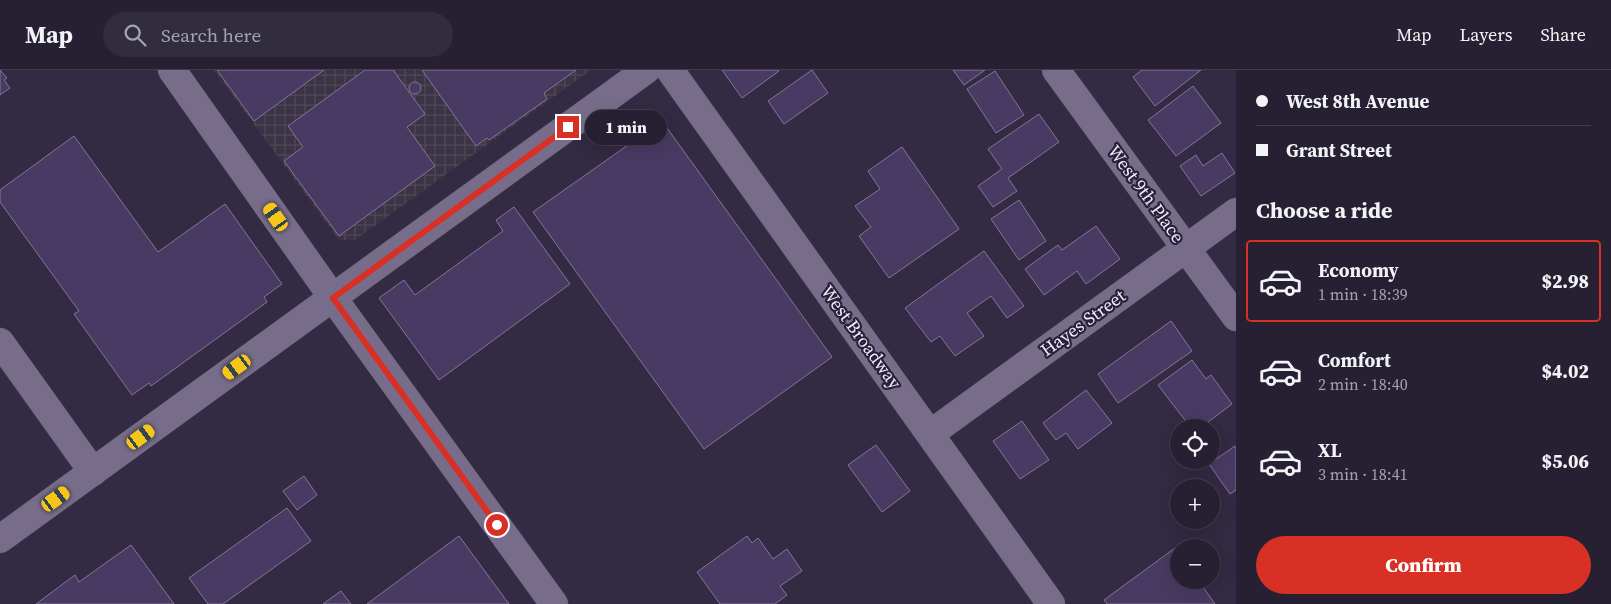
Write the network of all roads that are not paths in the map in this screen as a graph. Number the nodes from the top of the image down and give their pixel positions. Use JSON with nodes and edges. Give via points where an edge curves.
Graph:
{"nodes":[{"id":1,"x":172,"y":70,"type":"edge"},
{"id":2,"x":646,"y":70,"type":"edge"},
{"id":3,"x":670,"y":70,"type":"edge"},
{"id":4,"x":1056,"y":70,"type":"edge"},
{"id":5,"x":1236,"y":212,"type":"edge"},
{"id":6,"x":1186,"y":248,"type":"junction"},
{"id":7,"x":333,"y":298,"type":"junction"},
{"id":8,"x":1236,"y":317,"type":"edge"},
{"id":9,"x":0,"y":342,"type":"edge"},
{"id":10,"x":930,"y":434,"type":"junction"},
{"id":11,"x":93,"y":472,"type":"junction"},
{"id":12,"x":0,"y":539,"type":"edge"},
{"id":13,"x":554,"y":604,"type":"edge"},
{"id":14,"x":1051,"y":604,"type":"edge"}],
"edges":[{"from":1,"to":7,"type":"street"},
{"from":2,"to":7,"type":"street"},
{"from":3,"to":10,"type":"street","name":"West Broadway"},
{"from":4,"to":6,"type":"street","name":"West 9th Place"},
{"from":5,"to":6,"type":"street","name":"Hayes Street"},
{"from":6,"to":8,"type":"street","name":"West 9th Place"},
{"from":6,"to":10,"type":"street","name":"Hayes Street"},
{"from":7,"to":11,"type":"street"},
{"from":7,"to":13,"type":"street"},
{"from":9,"to":11,"type":"street"},
{"from":10,"to":14,"type":"street","name":"West Broadway"},
{"from":11,"to":12,"type":"street"}]}
